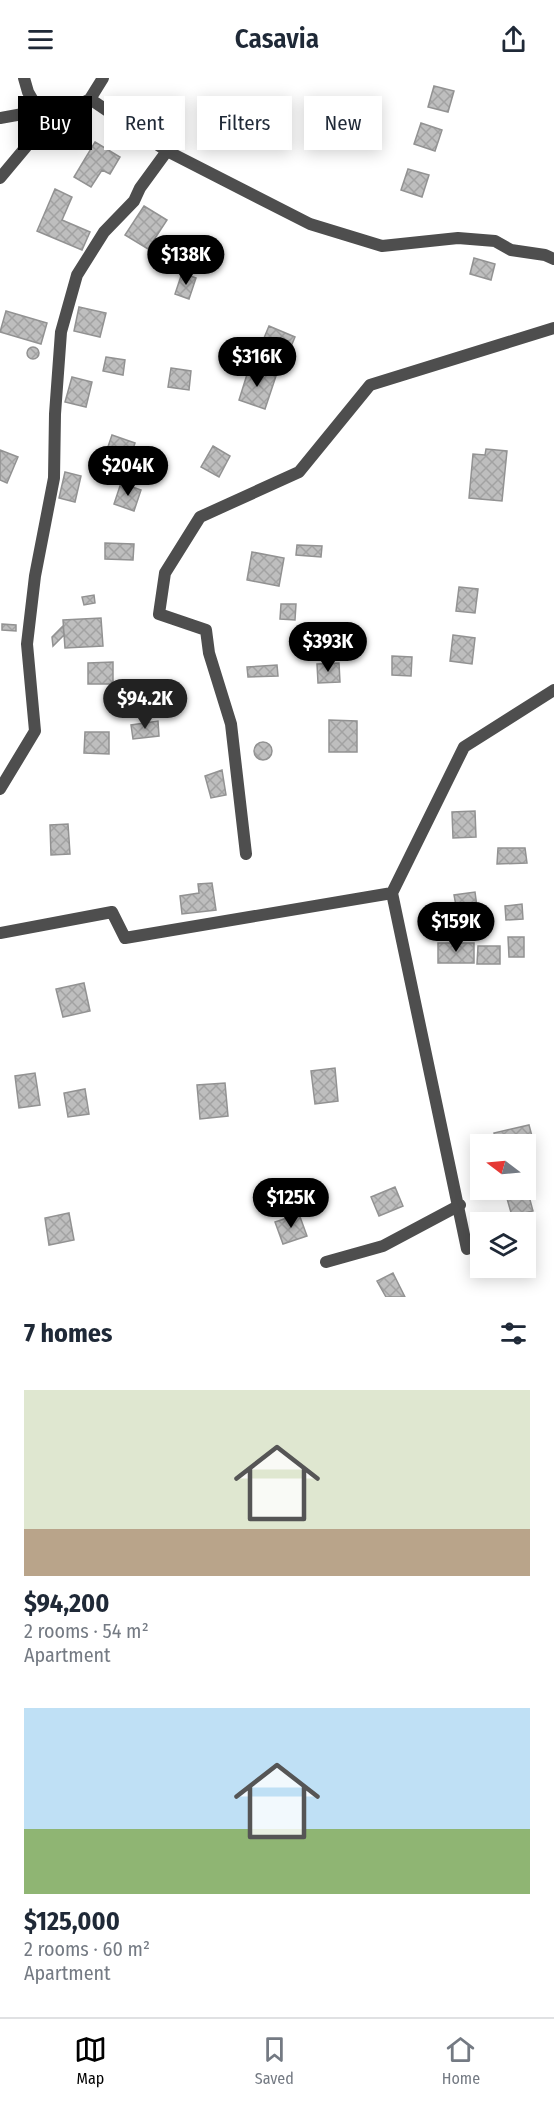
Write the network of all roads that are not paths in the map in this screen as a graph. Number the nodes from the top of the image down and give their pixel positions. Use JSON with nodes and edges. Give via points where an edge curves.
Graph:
{"nodes":[{"id":1,"x":24,"y":78,"type":"edge"},
{"id":2,"x":103,"y":78,"type":"edge"},
{"id":3,"x":30,"y":96,"type":"edge"},
{"id":4,"x":92,"y":96,"type":"edge"},
{"id":5,"x":92,"y":100,"type":"edge"},
{"id":6,"x":18,"y":115,"type":"edge"},
{"id":7,"x":0,"y":118,"type":"edge"},
{"id":8,"x":23,"y":150,"type":"edge"},
{"id":9,"x":167,"y":151,"type":"junction"},
{"id":10,"x":0,"y":178,"type":"edge"},
{"id":11,"x":554,"y":259,"type":"edge"},
{"id":12,"x":554,"y":328,"type":"edge"},
{"id":13,"x":554,"y":690,"type":"edge"},
{"id":14,"x":0,"y":789,"type":"edge"},
{"id":15,"x":246,"y":854,"type":"dead end"},
{"id":16,"x":392,"y":894,"type":"junction"},
{"id":17,"x":0,"y":933,"type":"edge"},
{"id":18,"x":460,"y":1205,"type":"junction"},
{"id":19,"x":467,"y":1249,"type":"dead end"},
{"id":20,"x":326,"y":1262,"type":"dead end"}],
"edges":[{"from":1,"to":3,"type":"street"},
{"from":2,"to":4,"type":"street"},
{"from":5,"to":9,"type":"street"},
{"from":6,"to":7,"type":"street"},
{"from":8,"to":10,"type":"street"},
{"from":9,"to":11,"type":"street","via":[[310,224],[382,246],[458,238],[495,241],[511,250]]},
{"from":9,"to":14,"type":"street","via":[[134,201],[104,232],[77,275],[61,332],[54,478],[35,576],[27,644],[35,731]]},
{"from":12,"to":15,"type":"street","via":[[370,385],[299,472],[200,517],[165,573],[159,615],[206,630],[209,653],[231,724]]},
{"from":13,"to":16,"type":"street","via":[[464,747]]},
{"from":16,"to":17,"type":"street","via":[[125,938],[112,912]]},
{"from":16,"to":18,"type":"street"},
{"from":18,"to":19,"type":"street"},
{"from":18,"to":20,"type":"street","via":[[382,1246]]}]}
